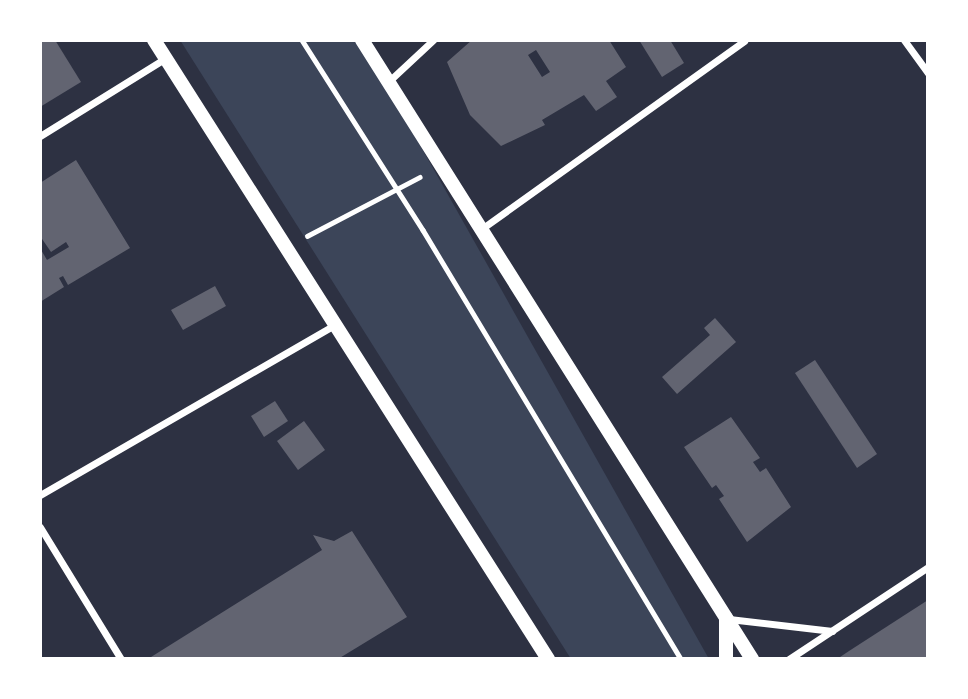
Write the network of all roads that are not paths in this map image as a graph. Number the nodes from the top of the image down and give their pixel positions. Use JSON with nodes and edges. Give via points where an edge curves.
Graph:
{"nodes":[{"id":1,"x":154,"y":40,"type":"edge"},
{"id":2,"x":362,"y":40,"type":"edge"},
{"id":3,"x":433,"y":40,"type":"edge"},
{"id":4,"x":744,"y":40,"type":"edge"},
{"id":5,"x":904,"y":40,"type":"edge"},
{"id":6,"x":166,"y":58,"type":"junction"},
{"id":7,"x":928,"y":73,"type":"edge"},
{"id":8,"x":388,"y":82,"type":"junction"},
{"id":9,"x":40,"y":135,"type":"edge"},
{"id":10,"x":480,"y":230,"type":"junction"},
{"id":11,"x":334,"y":325,"type":"junction"},
{"id":12,"x":40,"y":495,"type":"edge"},
{"id":13,"x":40,"y":527,"type":"edge"},
{"id":14,"x":928,"y":567,"type":"edge"},
{"id":15,"x":726,"y":618,"type":"junction"},
{"id":16,"x":832,"y":631,"type":"junction"},
{"id":17,"x":121,"y":659,"type":"edge"},
{"id":18,"x":548,"y":659,"type":"edge"},
{"id":19,"x":726,"y":659,"type":"edge"},
{"id":20,"x":752,"y":659,"type":"edge"},
{"id":21,"x":789,"y":659,"type":"edge"}],
"edges":[{"from":1,"to":6,"type":"main road"},
{"from":2,"to":8,"type":"main road"},
{"from":3,"to":8,"type":"street"},
{"from":4,"to":10,"type":"street"},
{"from":5,"to":7,"type":"street"},
{"from":6,"to":9,"type":"street"},
{"from":6,"to":11,"type":"main road"},
{"from":8,"to":10,"type":"main road"},
{"from":10,"to":15,"type":"main road"},
{"from":11,"to":12,"type":"street"},
{"from":11,"to":18,"type":"main road"},
{"from":13,"to":17,"type":"street"},
{"from":14,"to":16,"type":"street"},
{"from":15,"to":16,"type":"street"},
{"from":15,"to":19,"type":"main road"},
{"from":15,"to":20,"type":"main road"},
{"from":16,"to":21,"type":"street"}]}
